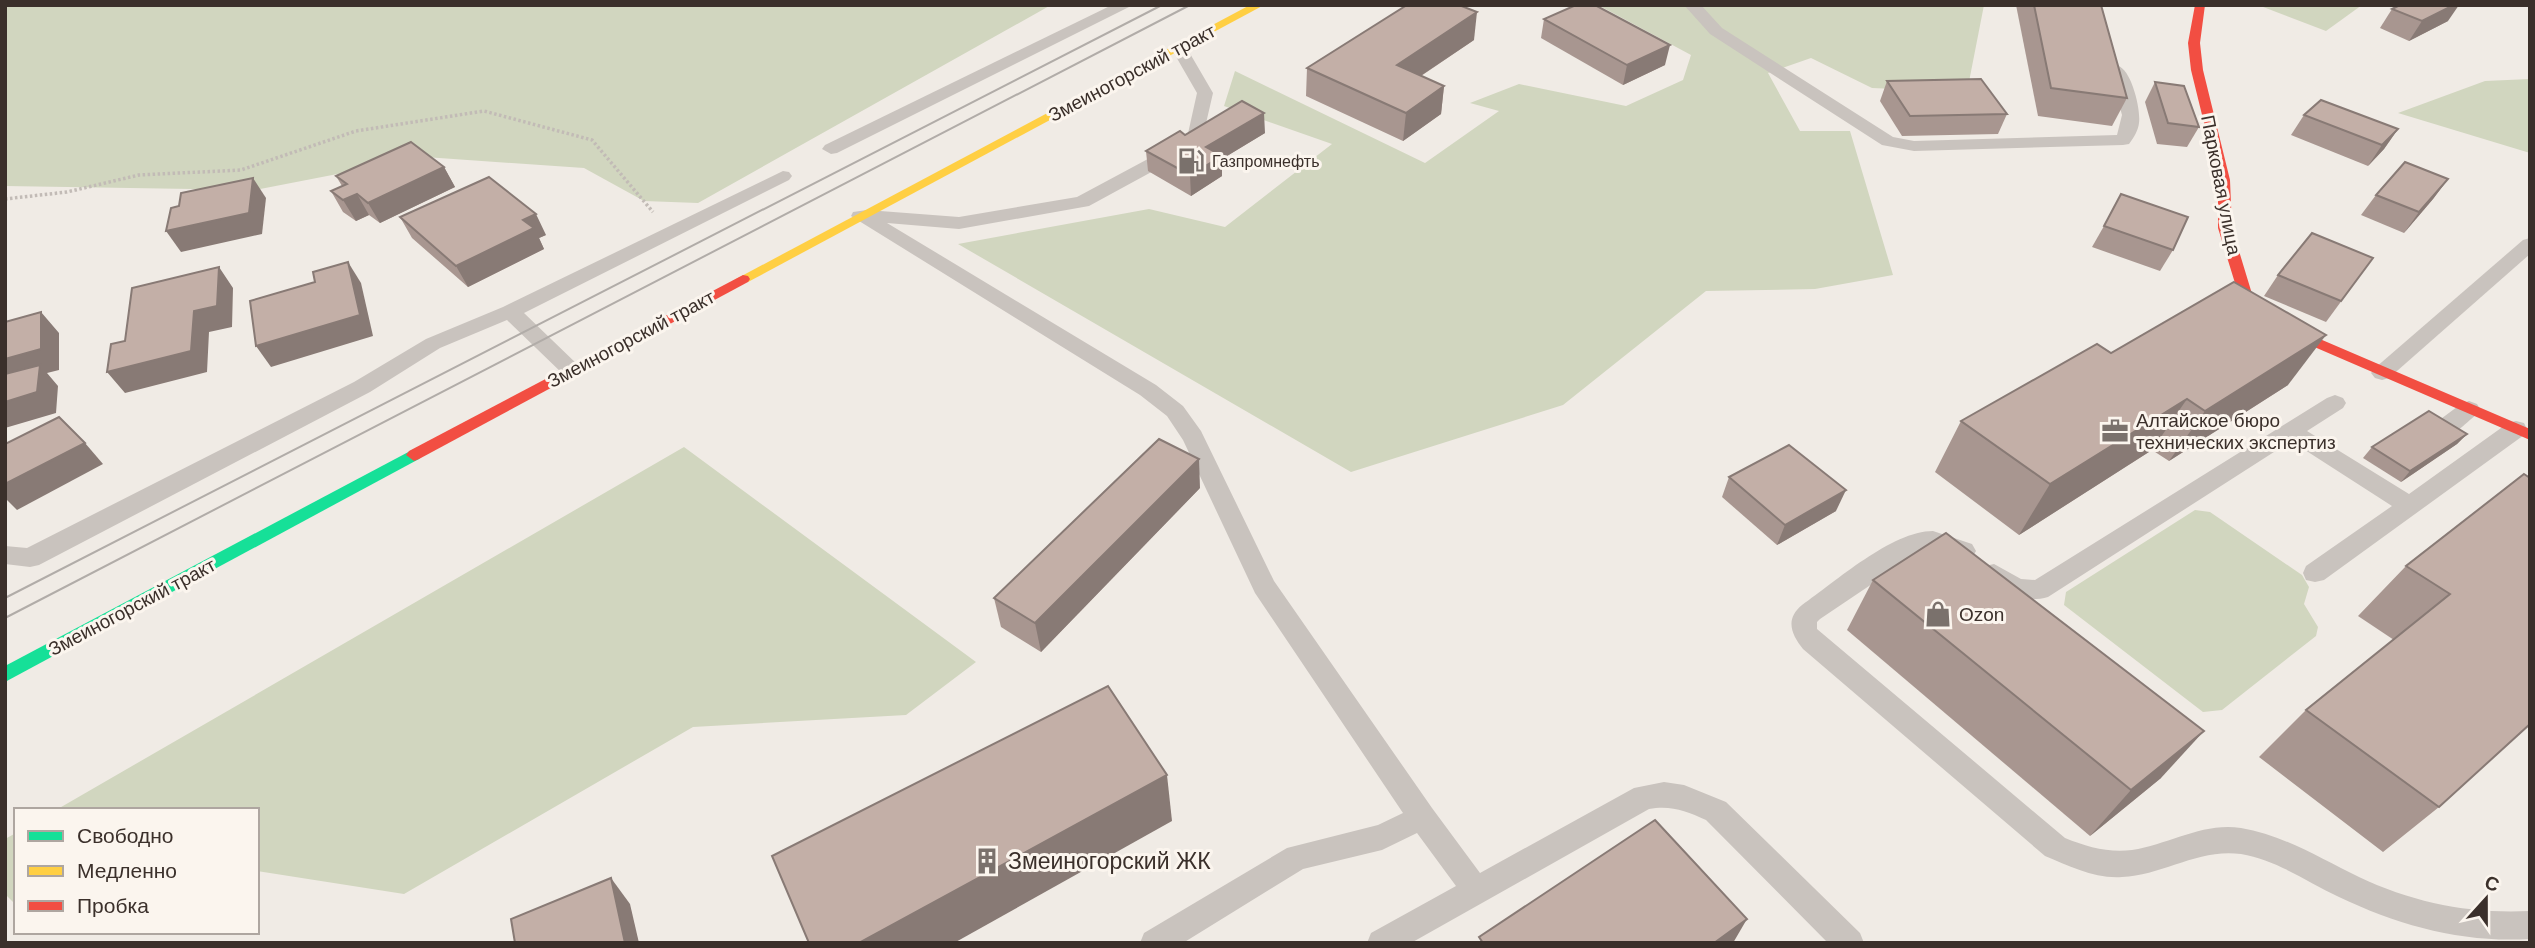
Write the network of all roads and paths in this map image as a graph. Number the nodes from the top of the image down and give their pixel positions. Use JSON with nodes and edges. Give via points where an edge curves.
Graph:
{"nodes":[{"id":1,"x":1125,"y":5,"type":"edge"},
{"id":2,"x":1259,"y":5,"type":"edge"},
{"id":3,"x":2200,"y":5,"type":"edge"},
{"id":4,"x":1693,"y":6,"type":"edge"},
{"id":5,"x":1179,"y":48,"type":"junction"},
{"id":6,"x":2112,"y":53,"type":"edge"},
{"id":7,"x":831,"y":149,"type":"dead end"},
{"id":8,"x":783,"y":176,"type":"dead end"},
{"id":9,"x":5,"y":199,"type":"edge"},
{"id":10,"x":860,"y":216,"type":"junction"},
{"id":11,"x":670,"y":232,"type":"junction"},
{"id":12,"x":2530,"y":244,"type":"edge"},
{"id":13,"x":510,"y":312,"type":"junction"},
{"id":14,"x":572,"y":371,"type":"junction"},
{"id":15,"x":2382,"y":373,"type":"junction"},
{"id":16,"x":2335,"y":404,"type":"dead end"},
{"id":17,"x":2469,"y":409,"type":"junction"},
{"id":18,"x":2291,"y":431,"type":"junction"},
{"id":19,"x":2523,"y":432,"type":"edge"},
{"id":20,"x":2438,"y":433,"type":"edge"},
{"id":21,"x":2410,"y":506,"type":"junction"},
{"id":22,"x":5,"y":555,"type":"edge"},
{"id":23,"x":2315,"y":573,"type":"dead end"},
{"id":24,"x":5,"y":675,"type":"edge"},
{"id":25,"x":1422,"y":817,"type":"junction"},
{"id":26,"x":1475,"y":889,"type":"junction"},
{"id":27,"x":2530,"y":925,"type":"edge"},
{"id":28,"x":1155,"y":943,"type":"edge"},
{"id":29,"x":1382,"y":943,"type":"edge"},
{"id":30,"x":1849,"y":943,"type":"edge"}],
"edges":[{"from":1,"to":7,"type":"lane"},
{"from":2,"to":5,"type":"main road","name":"Змеиногорский тракт"},
{"from":3,"to":15,"type":"main road","name":"Парковая улица","via":[[2194,43],[2197,70],[2224,180],[2225,228],[2250,309]]},
{"from":4,"to":6,"type":"lane","via":[[1716,30],[1888,141],[1914,146],[2123,140],[2132,129],[2132,114]]},
{"from":5,"to":10,"type":"main road","name":"Змеиногорский тракт"},
{"from":5,"to":10,"type":"lane","via":[[1205,93],[1195,141],[1083,202],[959,223]]},
{"from":8,"to":11,"type":"lane"},
{"from":9,"to":11,"type":"path","via":[[67,192],[139,175],[241,170],[356,131],[484,111],[592,140]]},
{"from":10,"to":14,"type":"main road","name":"Змеиногорский тракт"},
{"from":10,"to":25,"type":"lane","via":[[1148,390],[1175,411],[1193,437],[1264,586]]},
{"from":11,"to":13,"type":"lane"},
{"from":12,"to":15,"type":"lane"},
{"from":13,"to":14,"type":"lane"},
{"from":13,"to":22,"type":"lane","via":[[411,353],[362,387],[30,558]]},
{"from":14,"to":24,"type":"main road","name":"Змеиногорский тракт"},
{"from":15,"to":17,"type":"main road","name":"Парковая улица"},
{"from":16,"to":18,"type":"lane"},
{"from":17,"to":19,"type":"main road","name":"Парковая улица"},
{"from":17,"to":20,"type":"lane"},
{"from":18,"to":21,"type":"lane"},
{"from":18,"to":27,"type":"lane","via":[[2039,590],[2016,588],[1950,544],[1923,540],[1811,612],[1804,618],[1804,632],[2055,847],[2083,859],[2132,865],[2228,839],[2294,857],[2408,911],[2483,927]]},
{"from":19,"to":21,"type":"lane"},
{"from":21,"to":23,"type":"lane"},
{"from":25,"to":26,"type":"lane"},
{"from":25,"to":28,"type":"lane","via":[[1382,837],[1297,857]]},
{"from":26,"to":29,"type":"lane"},
{"from":26,"to":30,"type":"lane","via":[[1644,797],[1664,794],[1716,811]]}]}
